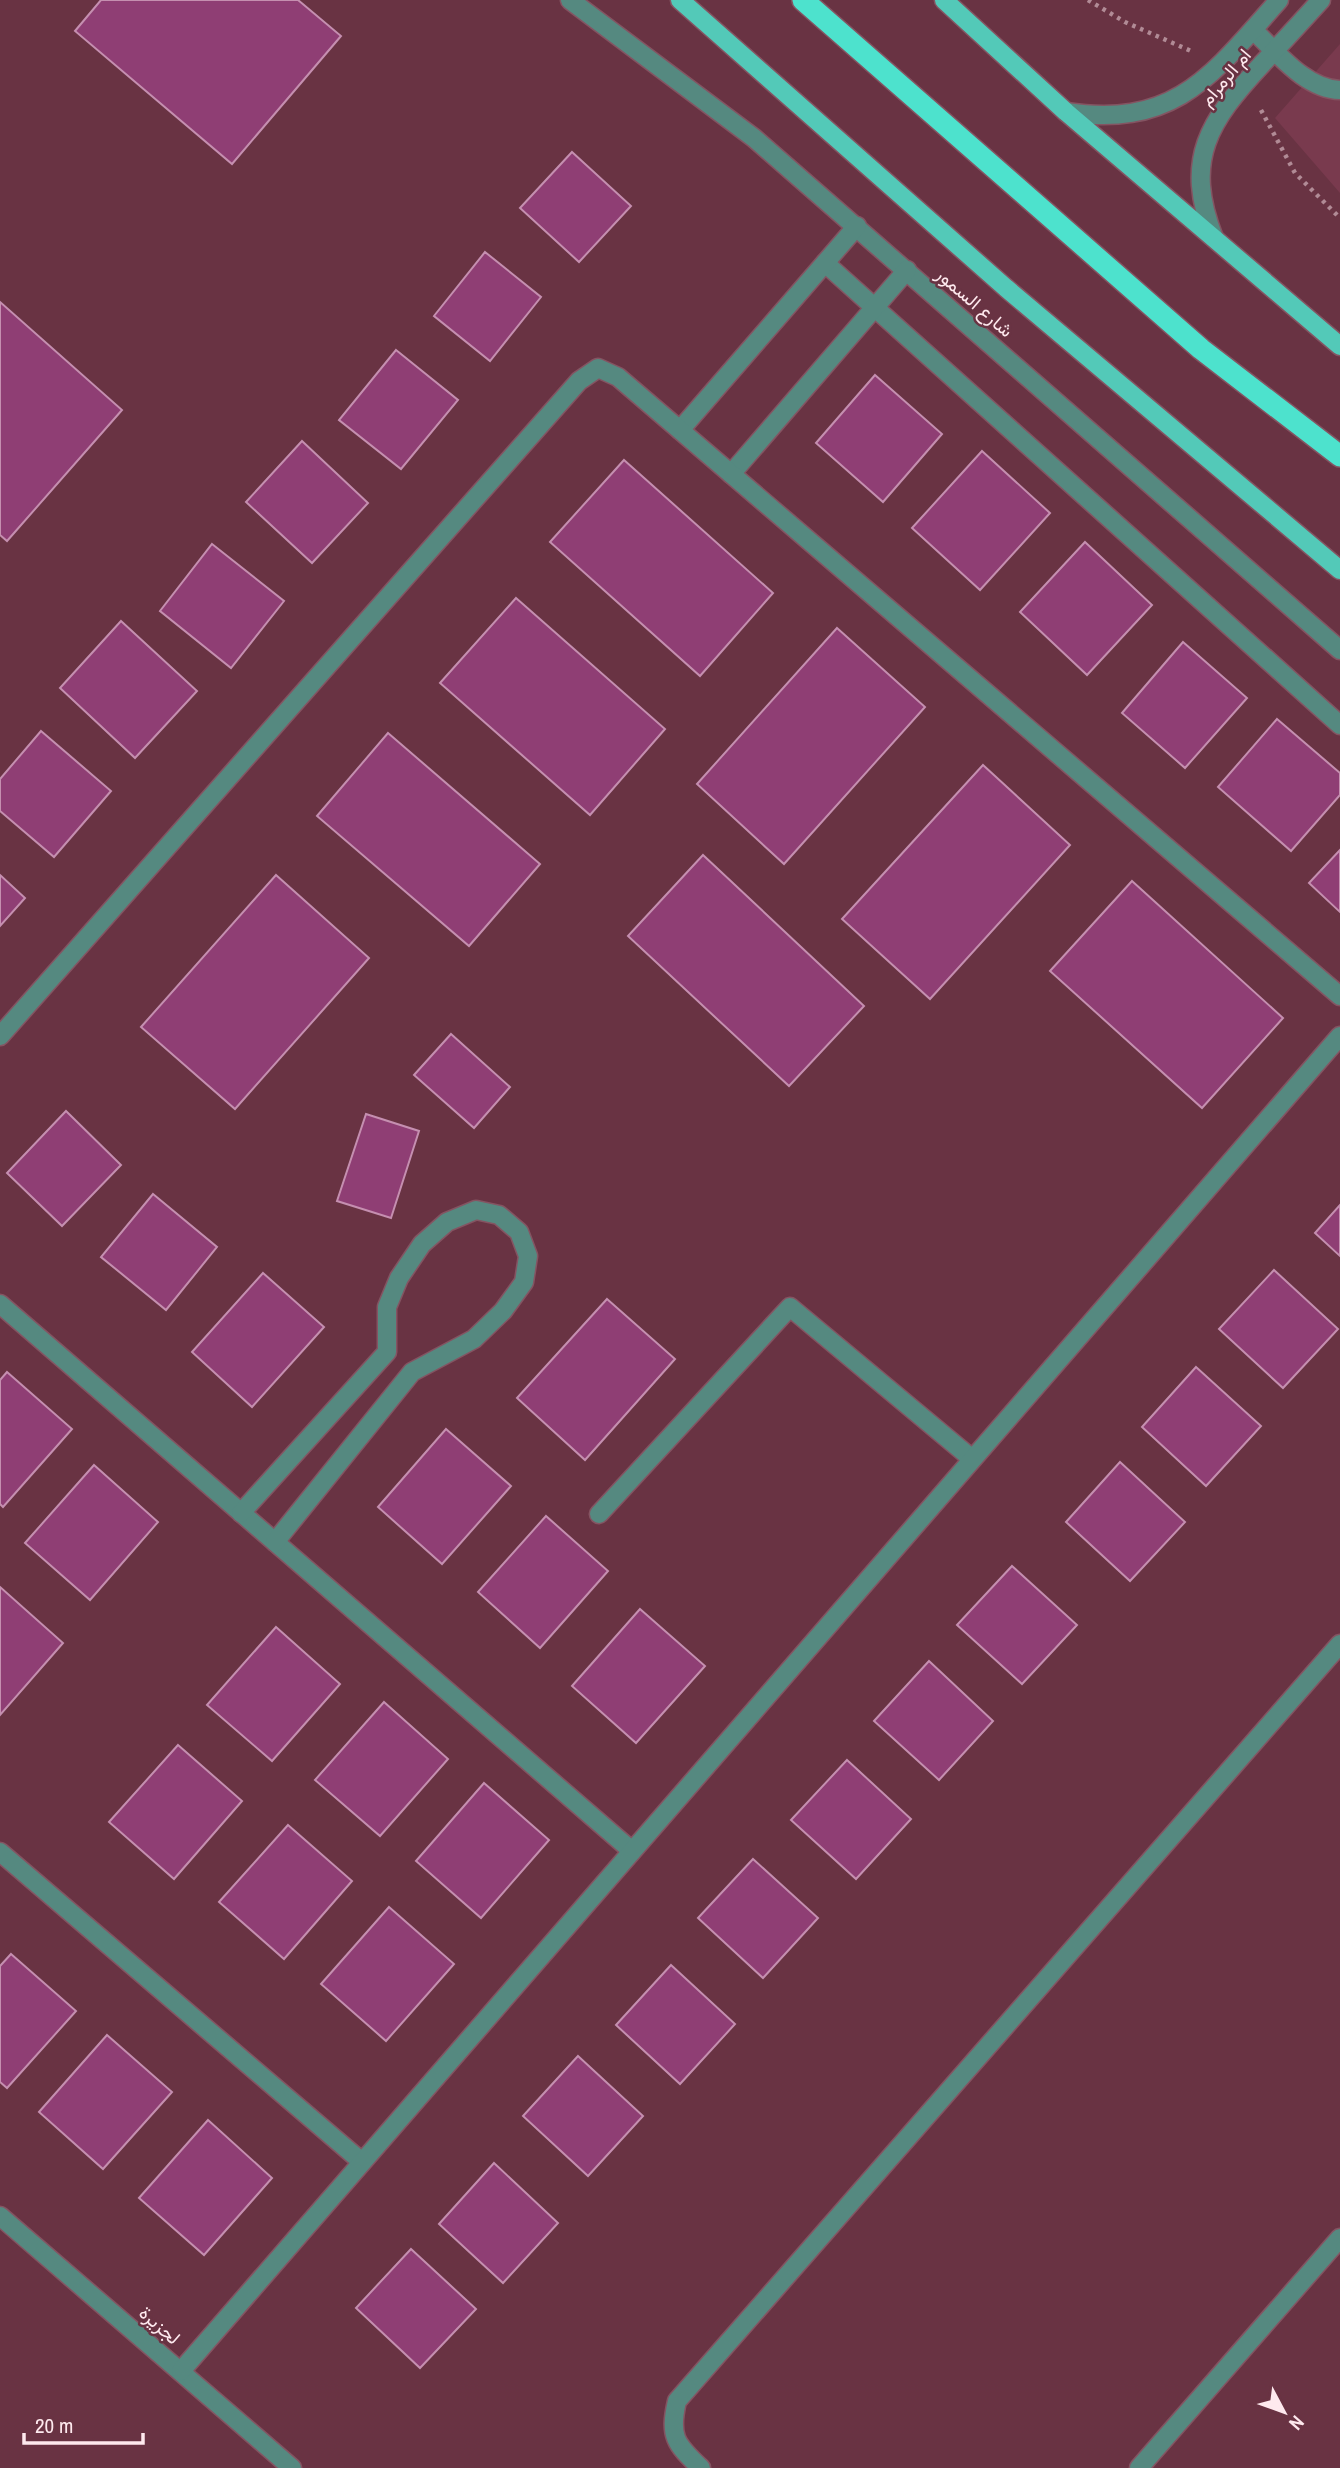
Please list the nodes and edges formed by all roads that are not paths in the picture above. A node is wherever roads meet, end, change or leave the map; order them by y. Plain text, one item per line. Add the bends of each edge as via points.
1 (570, 0) edge
2 (680, 0) edge
3 (803, 0) edge
4 (944, 0) edge
5 (1279, 0) edge
6 (1321, 0) edge
7 (1253, 30) junction
8 (1276, 50) junction
9 (1340, 90) edge
10 (1066, 111) junction
11 (857, 226) junction
12 (1214, 238) junction
13 (825, 263) junction
14 (908, 270) junction
15 (875, 307) junction
16 (1340, 346) edge
17 (680, 430) junction
18 (1340, 456) edge
19 (731, 474) junction
20 (1340, 570) edge
21 (1340, 650) edge
22 (1340, 724) edge
23 (1340, 996) edge
24 (1340, 1035) edge
25 (0, 1036) edge
26 (0, 1304) edge
27 (971, 1458) junction
28 (241, 1513) junction
29 (599, 1514) dead end
30 (275, 1542) junction
31 (1340, 1644) edge
32 (632, 1851) junction
33 (0, 1852) edge
34 (362, 2162) junction
35 (0, 2216) edge
36 (1340, 2238) edge
37 (181, 2371) junction
38 (292, 2468) edge
39 (701, 2468) edge
40 (1139, 2468) edge

1 - 11 street, شارع السمور via 745,131
2 - 20 main road, شارع السمور via 1006,288
3 - 18 highway via 1201,349
4 - 10 main road
5 - 7 street, ام الرمرام
6 - 8 street, ام الرمرام
7 - 8 street
7 - 10 street, ام الرمرام via 1211,73 1172,101 1120,116
8 - 9 street via 1307,80
8 - 12 street, ام الرمرام via 1217,117 1206,140 1200,190
10 - 12 main road
11 - 13 street
11 - 14 street, شارع السمور
12 - 16 main road
13 - 15 street
13 - 17 street
14 - 15 street
14 - 21 street, شارع السمور
15 - 19 street
15 - 22 street
17 - 19 street
17 - 25 street via 618,377 598,368 579,381
19 - 23 street
24 - 27 street
26 - 28 street
27 - 29 street via 790,1307
27 - 32 street
28 - 30 street
28 - 30 street via 387,1352 387,1307 399,1278 422,1244 447,1223 476,1210 499,1215 519,1232 528,1256 524,1282 503,1311 474,1339 412,1372
30 - 32 street
31 - 39 street via 677,2401 671,2428 682,2451
32 - 34 street
33 - 34 street
34 - 37 street
35 - 37 street, لجزيرة
36 - 40 street
37 - 38 street, لجزيرة

